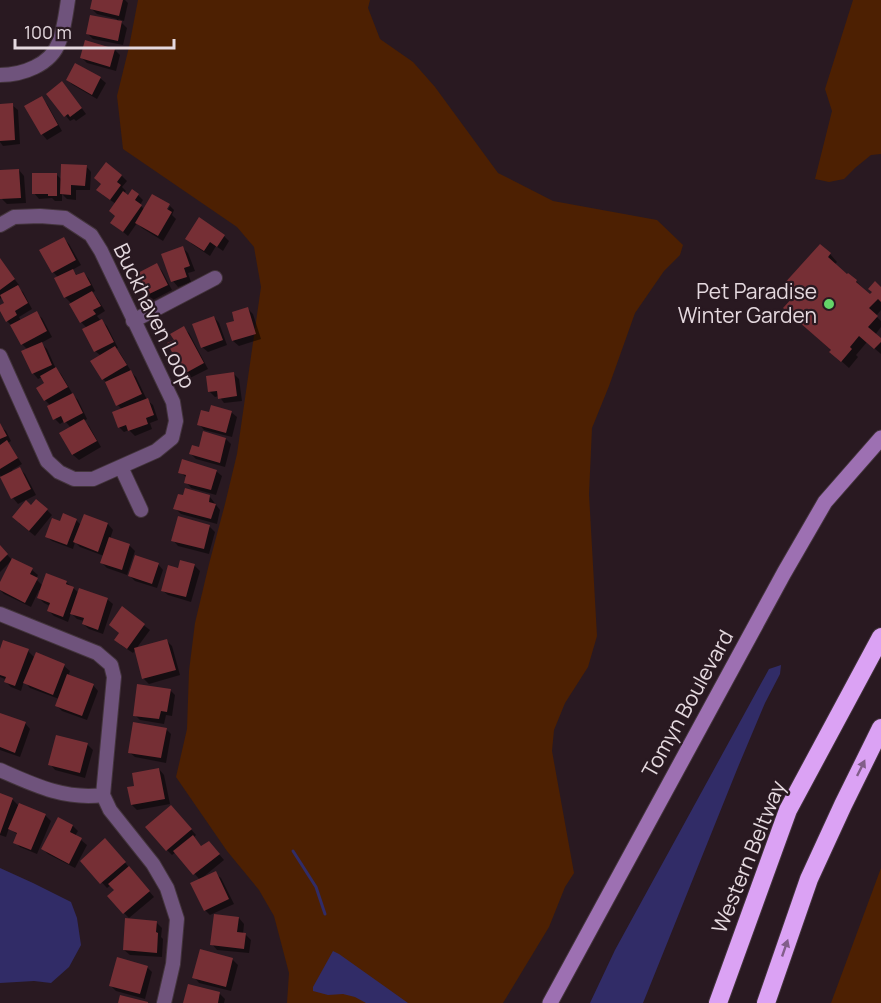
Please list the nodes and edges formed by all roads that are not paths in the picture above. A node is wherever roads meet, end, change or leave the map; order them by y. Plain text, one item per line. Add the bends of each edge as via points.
1 (68, 0) edge
2 (0, 75) edge
3 (0, 225) edge
4 (215, 278) dead end
5 (133, 321) junction
6 (0, 356) edge
7 (881, 438) edge
8 (121, 467) junction
9 (141, 510) dead end
10 (0, 614) edge
11 (881, 637) edge
12 (881, 728) edge
13 (0, 770) edge
14 (104, 795) junction
15 (788, 810) junction
16 (164, 1003) edge
17 (550, 1003) edge
18 (710, 1003) edge
19 (718, 1003) edge
20 (766, 1003) edge

1 - 2 street via 59,44 44,63 15,75
3 - 5 street, Buckhaven Loop via 14,217 65,218 91,235
4 - 5 street
5 - 8 street, Buckhaven Loop via 173,402 176,421 172,438 156,451
6 - 8 street, Buckhaven Loop via 47,461 74,479 93,479
7 - 17 street, Tomyn Boulevard via 825,502
8 - 9 street
10 - 14 street via 97,653 111,665 114,677
11 - 15 highway, Western Beltway
20 -> 12 highway via 809,879
13 - 14 street via 64,795
14 - 16 street via 110,810 153,864 167,888 177,919
15 - 18 highway
15 - 19 highway, Western Beltway

